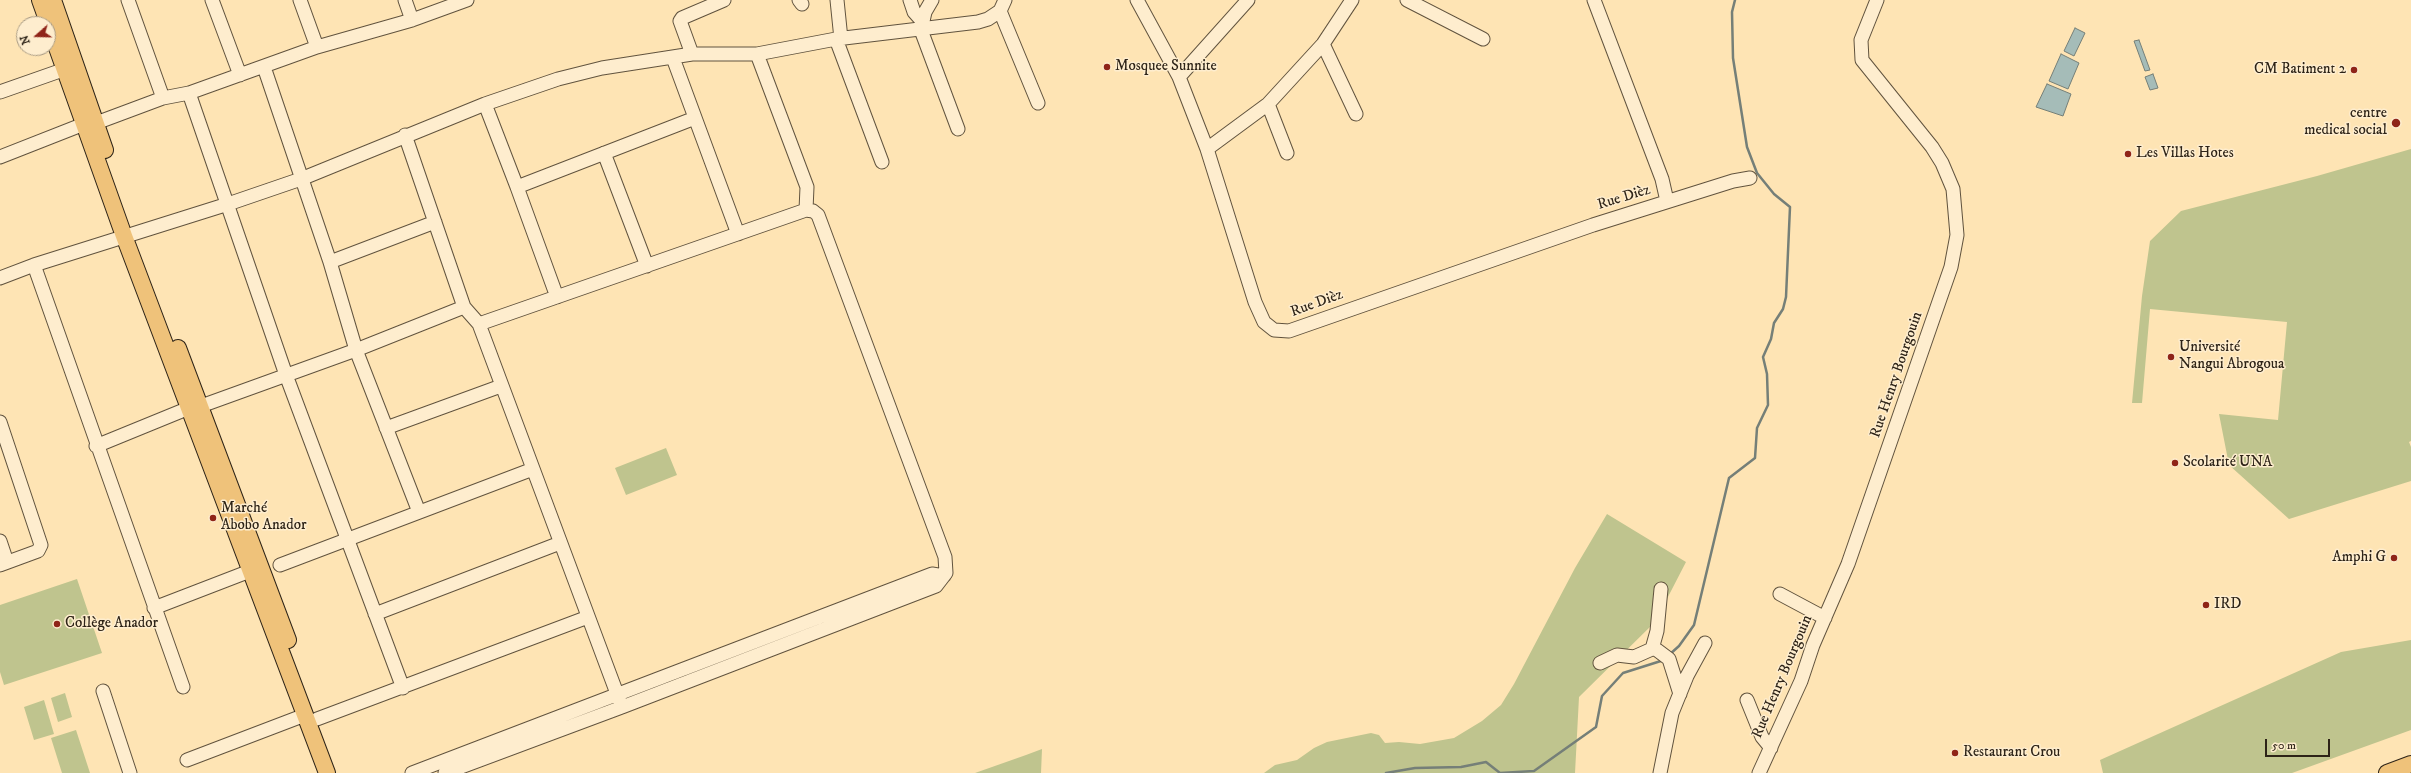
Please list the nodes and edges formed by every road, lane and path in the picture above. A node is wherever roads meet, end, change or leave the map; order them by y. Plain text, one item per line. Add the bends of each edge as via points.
1 (40, 0) edge
2 (52, 0) edge
3 (128, 0) edge
4 (212, 0) edge
5 (300, 0) edge
6 (405, 0) edge
7 (467, 0) edge
8 (724, 0) edge
9 (837, 0) edge
10 (910, 0) edge
11 (932, 0) edge
12 (1248, 0) edge
13 (1352, 0) edge
14 (1594, 0) edge
15 (1877, 0) edge
16 (1140, 1) edge
17 (1413, 1) edge
18 (1002, 5) edge
19 (412, 20) junction
20 (922, 26) junction
21 (839, 39) junction
22 (1483, 39) dead end
23 (1323, 44) junction
24 (317, 47) junction
25 (692, 54) junction
26 (758, 54) junction
27 (673, 58) junction
28 (70, 67) junction
29 (264, 67) junction
30 (240, 75) junction
31 (1179, 77) junction
32 (1, 89) edge
33 (189, 93) junction
34 (163, 98) junction
35 (1038, 103) dead end
36 (485, 104) junction
37 (1268, 104) junction
38 (1356, 114) dead end
39 (695, 118) junction
40 (90, 123) junction
41 (958, 129) dead end
42 (405, 135) junction
43 (1207, 149) junction
44 (604, 153) junction
45 (1287, 153) dead end
46 (0, 158) edge
47 (882, 162) dead end
48 (1750, 178) dead end
49 (301, 179) junction
50 (517, 187) junction
51 (1667, 201) junction
52 (228, 204) junction
53 (806, 210) junction
54 (435, 222) junction
55 (128, 234) junction
56 (738, 234) junction
57 (330, 262) junction
58 (34, 265) junction
59 (647, 266) junction
60 (0, 278) edge
61 (557, 297) junction
62 (464, 307) junction
63 (479, 324) junction
64 (356, 350) junction
65 (286, 375) junction
66 (501, 386) junction
67 (195, 407) junction
68 (0, 422) edge
69 (386, 428) junction
70 (96, 446) junction
71 (533, 469) junction
72 (419, 512) junction
73 (347, 540) junction
74 (0, 541) edge
75 (560, 543) junction
76 (4, 564) edge
77 (280, 565) dead end
78 (250, 571) junction
79 (944, 576) junction
80 (1661, 589) dead end
81 (1780, 594) dead end
82 (154, 608) junction
83 (375, 614) junction
84 (588, 617) junction
85 (1825, 618) junction
86 (1705, 643) dead end
87 (1654, 649) junction
88 (1600, 663) dead end
89 (183, 687) dead end
90 (403, 688) junction
91 (103, 691) dead end
92 (617, 694) junction
93 (1680, 694) junction
94 (1747, 700) dead end
95 (622, 707) junction
96 (311, 717) junction
97 (1771, 748) junction
98 (188, 760) dead end
99 (2411, 764) edge
100 (130, 773) edge
101 (327, 773) edge
102 (337, 773) edge
103 (412, 773) edge
104 (445, 773) edge
105 (1660, 773) edge
106 (1759, 773) edge
107 (2387, 773) edge

1 - 28 main road
2 - 28 main road
3 - 34 street
4 - 30 street
5 - 24 street
6 - 19 street
7 - 19 street
8 - 25 street via 680,21
9 - 21 street
10 - 20 street
11 - 20 street
12 - 31 street
13 - 23 street
14 - 51 street via 1662,179
15 - 85 street, Rue Henry Bourgouin via 1860,40 1862,60 1942,163 1953,189 1957,235 1951,267 1932,324 1853,550
16 - 31 street, Rue Dièz
17 - 22 street
18 - 20 street via 988,19 978,22
18 - 35 street
19 - 24 street
20 - 21 street
20 - 41 street
21 - 26 street
21 - 47 street
23 - 37 street
23 - 38 street
24 - 29 street
25 - 26 street
25 - 27 street
26 - 53 street via 807,187
27 - 36 street via 602,68 565,77
27 - 39 street
28 - 32 street
28 - 40 main road
29 - 30 street
29 - 49 street
30 - 33 street
31 - 43 street, Rue Dièz
33 - 34 street
33 - 52 street
34 - 40 street
36 - 42 street
36 - 50 street
37 - 43 street
37 - 45 street
39 - 44 street
39 - 56 street
40 - 46 street
40 - 55 main road
42 - 49 street
42 - 54 street
43 - 51 street, Rue Dièz via 1255,302 1264,322 1274,330 1289,331
44 - 50 street
44 - 59 street
48 - 51 street, Rue Dièz
49 - 52 street
49 - 57 street
50 - 61 street
52 - 55 street
52 - 65 street
53 - 56 street
53 - 79 street via 818,215 945,557 947,568
54 - 57 street
54 - 62 street
55 - 58 street
55 - 67 main road
56 - 59 street
57 - 64 street
58 - 60 street
58 - 70 street
59 - 61 street
61 - 63 street
62 - 63 street
62 - 64 street
63 - 66 street
64 - 65 street
64 - 69 street
65 - 67 street
65 - 73 street
66 - 69 street
66 - 71 street
67 - 70 street
67 - 78 main road
67 - 96 main road
68 - 76 street via 41,545 38,551
69 - 72 street
70 - 82 street
71 - 72 street
71 - 75 street
72 - 73 street
73 - 77 street
73 - 83 street
74 - 76 street
75 - 83 street
75 - 84 street
78 - 82 street
78 - 96 main road
79 - 92 street via 932,574
79 - 95 street via 936,586
80 - 87 street
81 - 85 street
82 - 89 street
83 - 90 street
84 - 90 street
84 - 92 street
85 - 97 street, Rue Henry Bourgouin via 1801,681
86 - 93 street
87 - 88 street via 1634,657 1617,655
87 - 93 street via 1669,659
90 - 96 street
91 - 100 street
92 - 95 street
92 - 103 street
93 - 105 street via 1665,740
94 - 97 street via 1762,737
95 - 104 street
96 - 98 street
96 - 101 main road
96 - 102 main road
97 - 106 street, Rue Henry Bourgouin
99 - 107 main road

